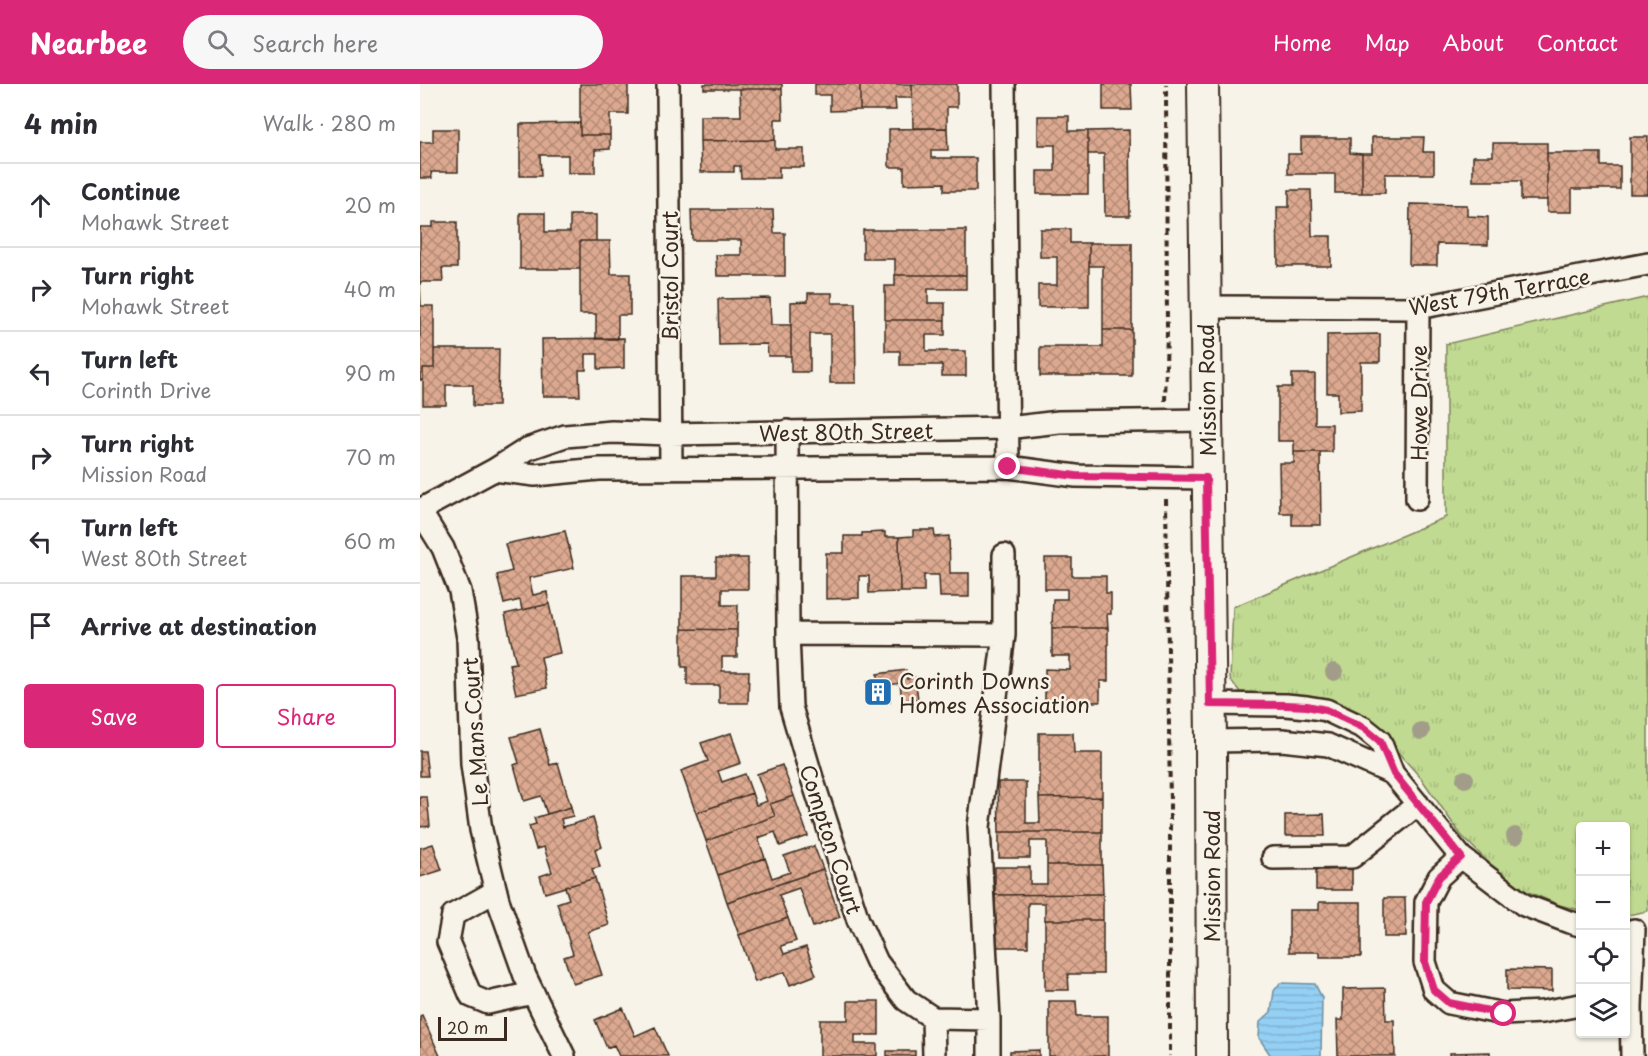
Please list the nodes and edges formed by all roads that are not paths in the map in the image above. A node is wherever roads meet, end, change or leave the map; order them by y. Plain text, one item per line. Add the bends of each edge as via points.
1 (668, 84) edge
2 (1004, 84) edge
3 (1203, 84) edge
4 (1648, 264) edge
5 (1205, 307) junction
6 (1418, 308) junction
7 (1206, 420) junction
8 (1007, 428) junction
9 (787, 431) junction
10 (670, 434) junction
11 (787, 467) junction
12 (1008, 467) junction
13 (671, 468) junction
14 (494, 470) junction
15 (1206, 478) junction
16 (1417, 499) dead end
17 (420, 510) edge
18 (1004, 555) dead end
19 (788, 634) junction
20 (1004, 636) junction
21 (1210, 704) junction
22 (1211, 741) junction
23 (1394, 774) junction
24 (1418, 804) junction
25 (1461, 857) junction
26 (1273, 858) dead end
27 (496, 891) junction
28 (1576, 924) edge
29 (1636, 928) edge
30 (1630, 987) edge
31 (533, 993) junction
32 (1576, 1006) edge
33 (933, 1018) junction
34 (989, 1019) junction
35 (1630, 1032) edge
36 (564, 1056) edge
37 (934, 1056) edge
38 (989, 1056) edge
39 (1212, 1056) edge
40 (1632, 1056) edge

1 - 10 street, Bristol Court
2 - 8 street
3 - 5 main road, Mission Road
4 - 6 street, West 79th Terrace
5 - 6 street, West 79th Terrace
5 - 7 main road, Mission Road
6 - 16 street, Howe Drive
7 - 8 street, West 80th Street via 1059,422
7 - 15 main road, Mission Road
8 - 9 street, West 80th Street
8 - 12 street
9 - 10 street, West 80th Street
9 - 11 street, Compton Court
10 - 13 street, Bristol Court
10 - 14 street, West 80th Street via 612,432 565,436 527,448
11 - 12 street, West 80th Street
11 - 13 street, West 80th Street
11 - 19 street, Compton Court
12 - 15 street, West 80th Street via 1076,476
13 - 14 street, West 80th Street via 535,475
14 - 17 street, West 80th Street
15 - 21 main road, Mission Road
17 - 27 street, Le Mans Court via 443,548 460,591 468,638 472,764 481,830
18 - 20 street
19 - 20 street
19 - 33 street, Compton Court via 791,707 858,920 877,962 906,1000
20 - 34 street via 979,827
21 - 22 main road, Mission Road
21 - 23 street via 1326,710 1364,728 1380,741
22 - 23 street via 1282,740 1328,745
22 - 39 main road, Mission Road
23 - 24 street
24 - 25 street
24 - 26 street via 1352,857
25 - 28 street via 1524,905
25 - 32 street via 1439,877 1426,902 1425,962 1434,990 1449,1003 1504,1014
27 - 31 street, Le Mans Court
27 - 31 street via 453,915 448,942 471,996 488,1003
29 - 30 street
31 - 36 street, Le Mans Court
33 - 34 street
33 - 37 street
34 - 38 street
35 - 40 street

